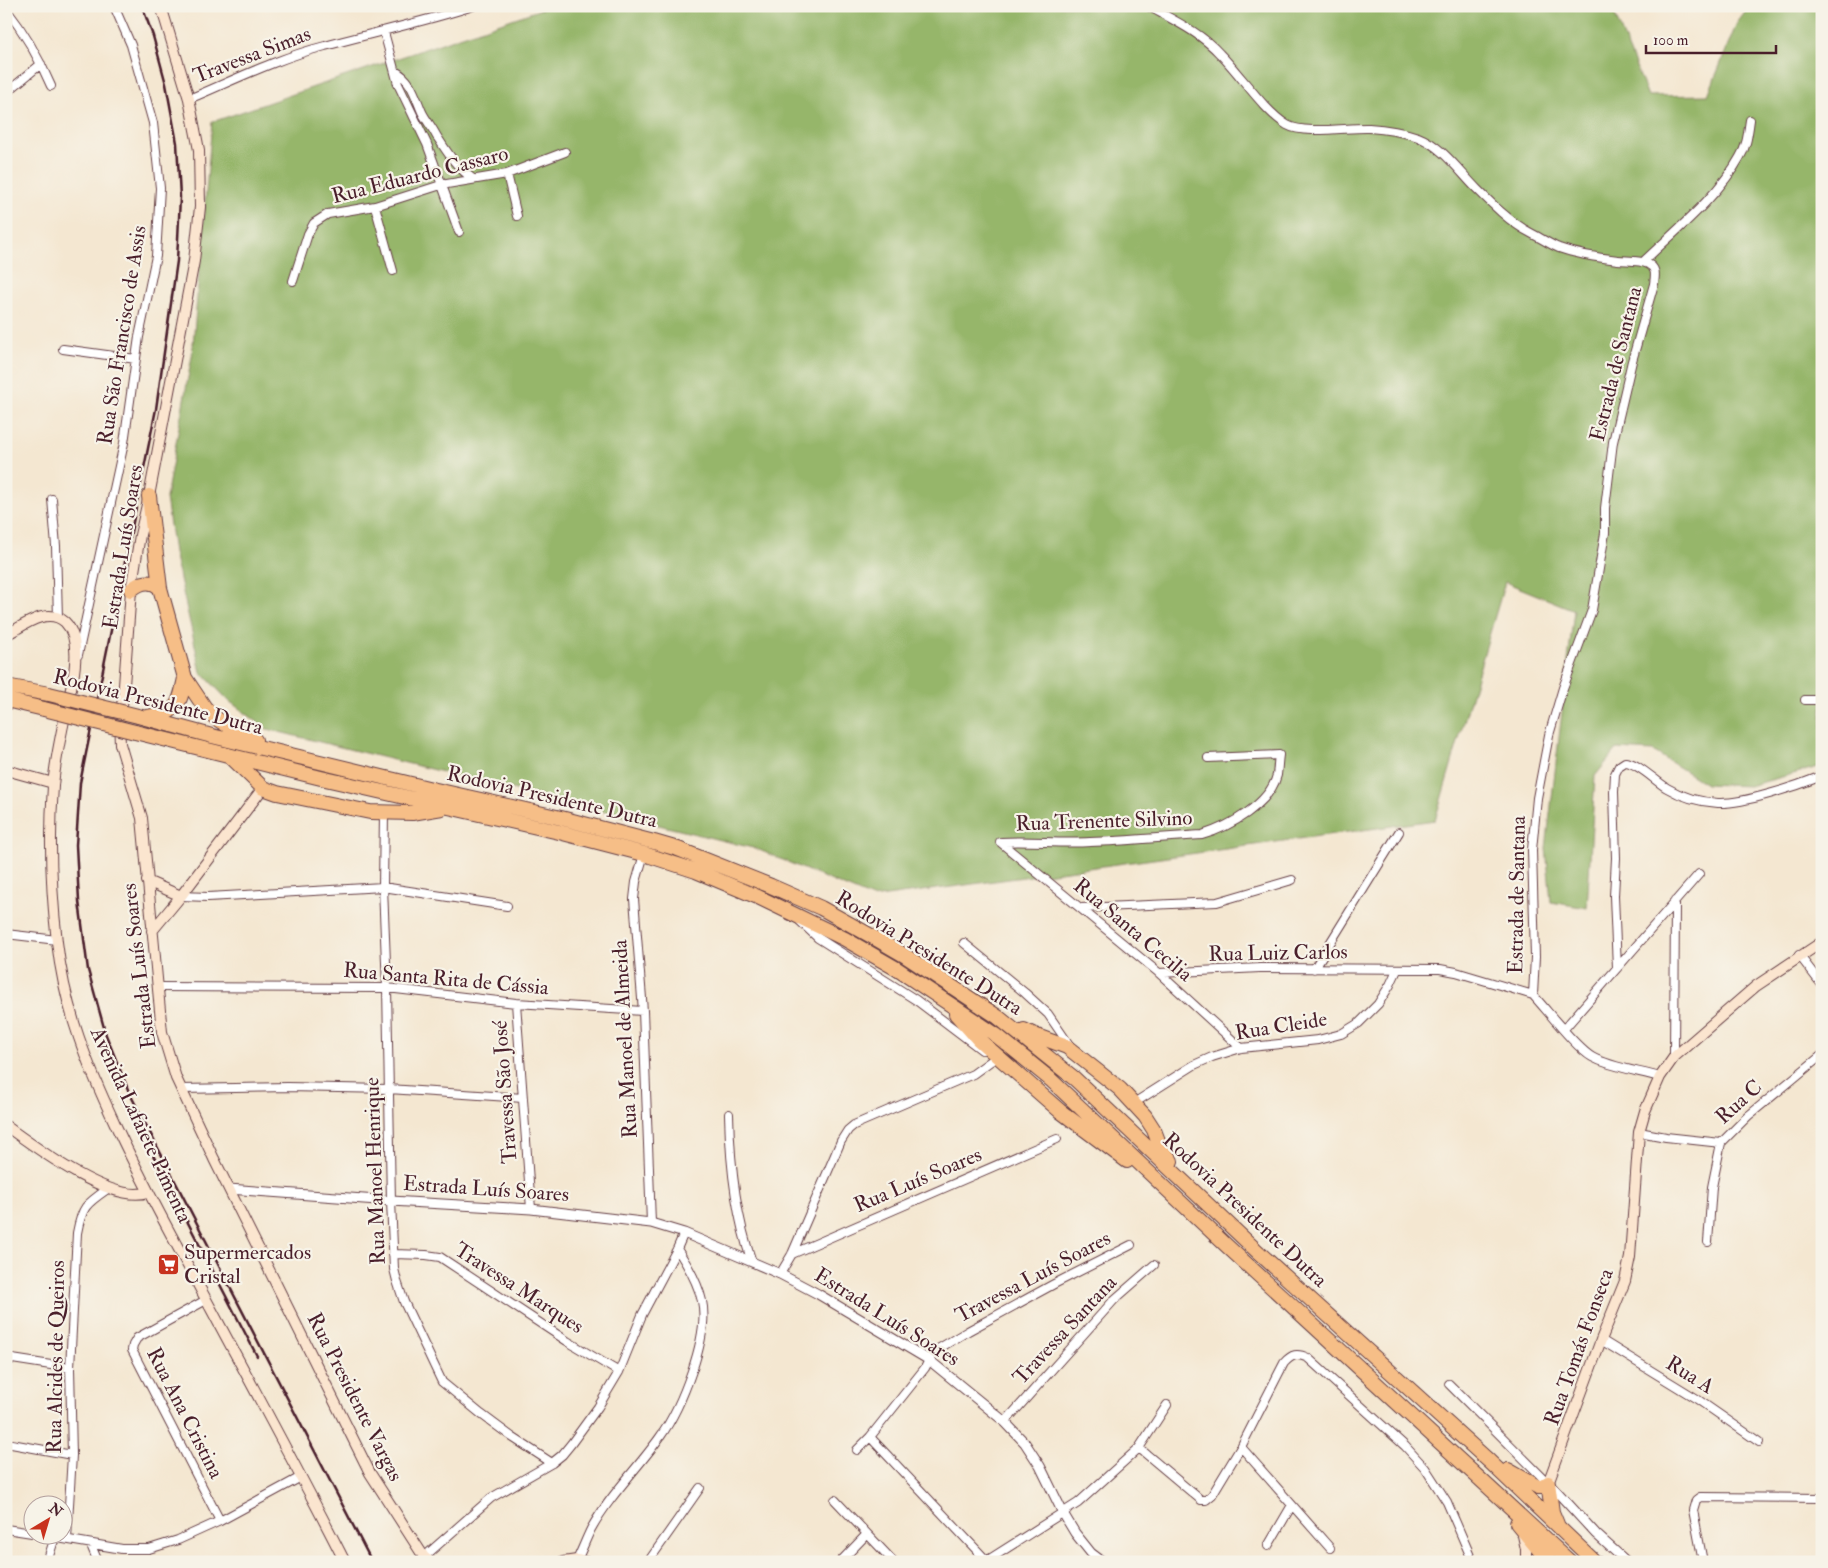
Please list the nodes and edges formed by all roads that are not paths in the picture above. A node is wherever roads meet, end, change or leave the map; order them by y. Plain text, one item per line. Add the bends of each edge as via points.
1 (114, 6) edge
2 (161, 6) edge
3 (473, 6) edge
4 (1148, 6) edge
5 (6, 9) edge
6 (384, 32) junction
7 (41, 64) junction
8 (395, 71) junction
9 (51, 86) dead end
10 (6, 93) edge
11 (189, 99) junction
12 (1750, 120) dead end
13 (565, 152) dead end
14 (507, 174) junction
15 (473, 179) junction
16 (441, 185) junction
17 (375, 206) junction
18 (517, 216) dead end
19 (459, 232) dead end
20 (1643, 262) junction
21 (393, 271) dead end
22 (294, 281) dead end
23 (63, 349) dead end
24 (136, 359) junction
25 (149, 496) junction
26 (52, 499) dead end
27 (160, 588) junction
28 (131, 590) junction
29 (58, 618) junction
30 (6, 635) edge
31 (74, 671) junction
32 (185, 678) junction
33 (6, 686) edge
34 (6, 700) edge
35 (1805, 700) dead end
36 (1822, 700) edge
37 (141, 716) junction
38 (229, 756) junction
39 (1208, 758) dead end
40 (6, 770) edge
41 (1822, 776) edge
42 (53, 783) junction
43 (263, 788) junction
44 (481, 799) junction
45 (449, 807) junction
46 (384, 813) junction
47 (1399, 832) dead end
48 (1000, 842) joint
49 (644, 854) junction
50 (1699, 874) dead end
51 (1292, 880) dead end
52 (147, 881) junction
53 (383, 888) junction
54 (181, 896) junction
55 (1675, 901) junction
56 (507, 906) dead end
57 (1081, 908) junction
58 (796, 915) junction
59 (152, 931) junction
60 (6, 934) edge
61 (873, 937) junction
62 (57, 940) junction
63 (1822, 942) edge
64 (964, 943) dead end
65 (1799, 956) junction
66 (1617, 968) junction
67 (1314, 969) junction
68 (1397, 970) junction
69 (1159, 972) junction
70 (1822, 985) edge
71 (157, 987) junction
72 (387, 988) junction
73 (1533, 995) junction
74 (942, 999) junction
75 (516, 1003) junction
76 (643, 1011) junction
77 (1564, 1029) junction
78 (1241, 1048) junction
79 (1074, 1051) junction
80 (1822, 1055) edge
81 (1674, 1057) junction
82 (999, 1059) junction
83 (1660, 1077) junction
84 (181, 1089) junction
85 (389, 1089) junction
86 (522, 1098) junction
87 (1134, 1103) junction
88 (729, 1114) dead end
89 (6, 1126) edge
90 (1640, 1132) junction
91 (1057, 1139) dead end
92 (1720, 1143) junction
93 (108, 1188) junction
94 (229, 1189) junction
95 (148, 1192) junction
96 (391, 1201) junction
97 (531, 1209) junction
98 (651, 1223) junction
99 (684, 1233) junction
100 (1708, 1242) dead end
101 (1131, 1245) dead end
102 (677, 1249) junction
103 (393, 1254) junction
104 (792, 1254) junction
105 (752, 1262) junction
106 (1154, 1265) dead end
107 (780, 1274) junction
108 (1270, 1284) junction
109 (1306, 1294) junction
110 (206, 1300) junction
111 (1601, 1340) junction
112 (6, 1358) edge
113 (929, 1360) junction
114 (70, 1368) junction
115 (619, 1372) junction
116 (1449, 1384) dead end
117 (1167, 1405) dead end
118 (1005, 1422) junction
119 (870, 1437) junction
120 (1759, 1442) dead end
121 (6, 1443) edge
122 (1241, 1447) junction
123 (1139, 1448) junction
124 (857, 1450) dead end
125 (72, 1455) junction
126 (1489, 1461) junction
127 (552, 1463) junction
128 (1476, 1476) junction
129 (301, 1477) junction
130 (1548, 1483) junction
131 (700, 1488) dead end
132 (70, 1496) edge
133 (1822, 1498) edge
134 (835, 1500) dead end
135 (1292, 1505) junction
136 (1063, 1513) junction
137 (220, 1521) junction
138 (1519, 1526) junction
139 (1558, 1527) junction
140 (6, 1529) edge
141 (22, 1531) edge
142 (867, 1534) junction
143 (72, 1540) edge
144 (91, 1545) junction
145 (53, 1546) edge
146 (1268, 1546) dead end
147 (1330, 1548) dead end
148 (428, 1560) edge
149 (581, 1561) edge
150 (986, 1561) edge
151 (47, 1562) edge
152 (98, 1562) edge
153 (345, 1562) edge
154 (563, 1562) edge
155 (648, 1562) edge
156 (840, 1562) edge
157 (894, 1562) edge
158 (1103, 1562) edge
159 (1473, 1562) edge
160 (1526, 1562) edge
161 (1549, 1562) edge
162 (1570, 1562) edge
163 (1596, 1562) edge
164 (1627, 1562) edge
165 (1703, 1562) edge

1 - 24 street, Rua São Francisco de Assis via 131,45 153,123 160,188 156,256
2 - 11 main road, Estrada Luís Soares
3 - 6 street, Travessa Simas
4 - 20 street, Estrada de Santana via 1201,37 1219,52 1289,126 1302,129 1369,128 1420,138 1436,147 1477,190 1526,231 1559,248
5 - 7 street via 23,31
6 - 8 street
6 - 11 street, Travessa Simas via 264,66
7 - 9 street
7 - 10 street
8 - 15 street via 405,77 413,88 422,113 451,159
8 - 16 street
11 - 25 main road, Estrada Luís Soares via 199,150 200,207 194,262
12 - 20 street via 1741,157 1721,185
13 - 14 street, Rua Eduardo Cassaro
14 - 15 street, Rua Eduardo Cassaro
14 - 18 street
15 - 16 street, Rua Eduardo Cassaro
16 - 17 street, Rua Eduardo Cassaro
16 - 19 street
17 - 21 street
17 - 22 street, Rua Eduardo Cassaro via 328,214 314,223
20 - 73 street, Estrada de Santana via 1654,269 1654,284 1613,442 1605,533 1592,610 1549,734 1537,798 1532,850
23 - 24 street
24 - 31 street, Rua São Francisco de Assis via 124,443
25 - 27 highway
25 - 28 main road, Estrada Luís Soares
26 - 29 street
27 - 28 highway via 144,582
27 - 32 highway
28 - 52 main road, Estrada Luís Soares via 119,738 140,807
29 - 30 main road via 50,615 40,618
29 - 31 main road, Avenida Lafaiete Pimenta via 68,627 73,638
31 - 42 main road, Avenida Lafaiete Pimenta
32 - 37 highway via 182,696 174,710
32 - 44 highway via 205,708 246,737 416,779
33 - 37 highway, Rodovia Presidente Dutra, bridge
34 - 38 highway, Rodovia Presidente Dutra, bridge
35 - 36 street
37 - 44 highway, Rodovia Presidente Dutra via 212,736
38 - 43 highway
38 - 45 highway, Rodovia Presidente Dutra
39 - 48 street, Rua Trenente Silvino via 1279,755 1277,776 1263,799 1235,822 1202,835 1090,842
40 - 42 main road
41 - 66 street via 1736,802 1718,803 1689,798 1667,788 1633,763 1625,762 1619,766 1614,792
42 - 62 main road, Avenida Lafaiete Pimenta via 50,843
43 - 46 highway via 346,809
43 - 54 main road
44 - 61 highway, Rodovia Presidente Dutra via 678,850 822,908
45 - 46 highway via 412,813
45 - 49 highway, Rodovia Presidente Dutra
46 - 53 street, Rua Manoel Henrique
47 - 67 street
48 - 57 street, Rua Santa Cecilia
49 - 58 highway, Rodovia Presidente Dutra via 696,871
49 - 76 street, Rua Manoel de Almeida via 634,899
50 - 55 street
51 - 57 street via 1217,902
52 - 54 main road
52 - 59 main road, Estrada Luís Soares
53 - 54 street
53 - 56 street
53 - 72 street, Rua Manoel Henrique
54 - 59 main road
55 - 66 street
55 - 81 street
57 - 69 street, Rua Santa Cecilia
58 - 74 highway, Rodovia Presidente Dutra via 845,939
58 - 82 street via 818,938 916,1000 966,1039
59 - 71 main road, Estrada Luís Soares
60 - 62 street
61 - 79 highway via 888,940 1030,1033
61 - 109 highway, Rodovia Presidente Dutra via 998,1017 1075,1079
62 - 95 main road, Avenida Lafaiete Pimenta via 64,989 84,1054
63 - 65 main road, Rua Tomás Fonseca
64 - 79 street via 1048,1014
65 - 70 street
65 - 81 main road, Rua Tomás Fonseca via 1756,986
66 - 77 street
67 - 68 street, Rua Luiz Carlos
67 - 69 street, Rua Luiz Carlos
68 - 73 street via 1456,972
68 - 78 street, Rua Cleide via 1378,1004 1342,1034 1318,1040
69 - 78 street, Rua Santa Cecilia
71 - 72 street, Rua Santa Rita de Cássia
71 - 84 main road, Estrada Luís Soares via 162,1032
72 - 75 street, Rua Santa Rita de Cássia
72 - 85 street, Rua Manoel Henrique
73 - 77 street
74 - 82 highway
74 - 108 highway, Rodovia Presidente Dutra via 996,1035 1050,1079
75 - 76 street, Rua Santa Rita de Cássia
75 - 86 street, Travessa São José
76 - 98 street, Rua Manoel de Almeida
77 - 83 street via 1590,1056 1602,1062
78 - 87 street, Rua Cleide via 1194,1065
79 - 87 highway
80 - 92 street, Rua C
81 - 83 main road, Rua Tomás Fonseca
82 - 104 street via 973,1074 848,1130
82 - 108 highway via 1130,1164 1225,1255
83 - 90 main road, Rua Tomás Fonseca
84 - 85 street
84 - 94 main road, Estrada Luís Soares
85 - 86 street
85 - 96 street, Rua Manoel Henrique
86 - 97 street, Travessa São José
87 - 109 highway via 1154,1130 1160,1146 1186,1177
88 - 105 street via 730,1160 745,1242
89 - 93 main road via 86,1178
90 - 92 street, Rua C
90 - 111 main road, Rua Tomás Fonseca via 1630,1257 1625,1281
91 - 104 street, Rua Luís Soares
92 - 100 street via 1712,1187
93 - 95 main road via 137,1195
93 - 114 street, Rua Alcides de Queiros via 85,1206 80,1215
94 - 96 street, Estrada Luís Soares
94 - 148 main road, Rua Presidente Vargas via 370,1473
95 - 110 main road, Avenida Lafaiete Pimenta
96 - 97 street, Estrada Luís Soares
96 - 103 street, Rua Manoel Henrique
97 - 98 street, Estrada Luís Soares
98 - 99 street, Estrada Luís Soares
99 - 102 street
99 - 105 street, Estrada Luís Soares
101 - 113 street, Travessa Luís Soares via 968,1331 933,1352
102 - 115 street via 642,1314
102 - 149 street via 702,1300 703,1329 690,1379 660,1437 597,1519
103 - 115 street, Travessa Marques via 440,1257
103 - 127 street, Rua Manoel Henrique via 404,1302 442,1382 512,1437
104 - 107 street
105 - 107 street, Estrada Luís Soares
106 - 118 street, Travessa Santana via 1114,1300
107 - 113 street, Estrada Luís Soares
108 - 128 highway, Rodovia Presidente Dutra
109 - 126 highway, Rodovia Presidente Dutra
110 - 129 main road, Avenida Lafaiete Pimenta
110 - 137 street, Rua Ana Cristina via 137,1338 132,1350
111 - 120 street, Rua A
111 - 130 main road, Rua Tomás Fonseca
112 - 114 street
113 - 118 street, Estrada Luís Soares
113 - 119 street, Travessa Luís Soares
114 - 125 street, Rua Alcides de Queiros
115 - 127 street via 578,1435
116 - 130 street
117 - 123 street
118 - 136 street, Estrada Luís Soares via 1026,1443
119 - 124 street, Travessa Luís Soares
119 - 150 street
121 - 125 street
122 - 123 street via 1206,1500 1201,1500
122 - 135 street
122 - 159 street via 1284,1363 1289,1357 1301,1354 1426,1468 1447,1502
123 - 136 street
125 - 132 street, Rua Alcides de Queiros
126 - 130 highway via 1538,1487
126 - 139 highway, Rodovia Presidente Dutra
127 - 148 street via 491,1498
128 - 138 highway
128 - 162 highway, Rodovia Presidente Dutra
129 - 137 street
129 - 153 main road, Avenida Lafaiete Pimenta
130 - 139 highway via 1552,1512
130 - 164 street
131 - 155 street
133 - 165 street via 1700,1497 1693,1510
134 - 142 street
135 - 146 street
135 - 147 street
136 - 150 street
136 - 158 street, Estrada Luís Soares via 1075,1533
137 - 144 street via 148,1549
138 - 160 main road via 1525,1542
138 - 161 highway
139 - 163 highway, Rodovia Presidente Dutra
140 - 141 street
142 - 156 street
142 - 157 street
143 - 144 street
144 - 152 street
145 - 151 street
149 - 154 main road

